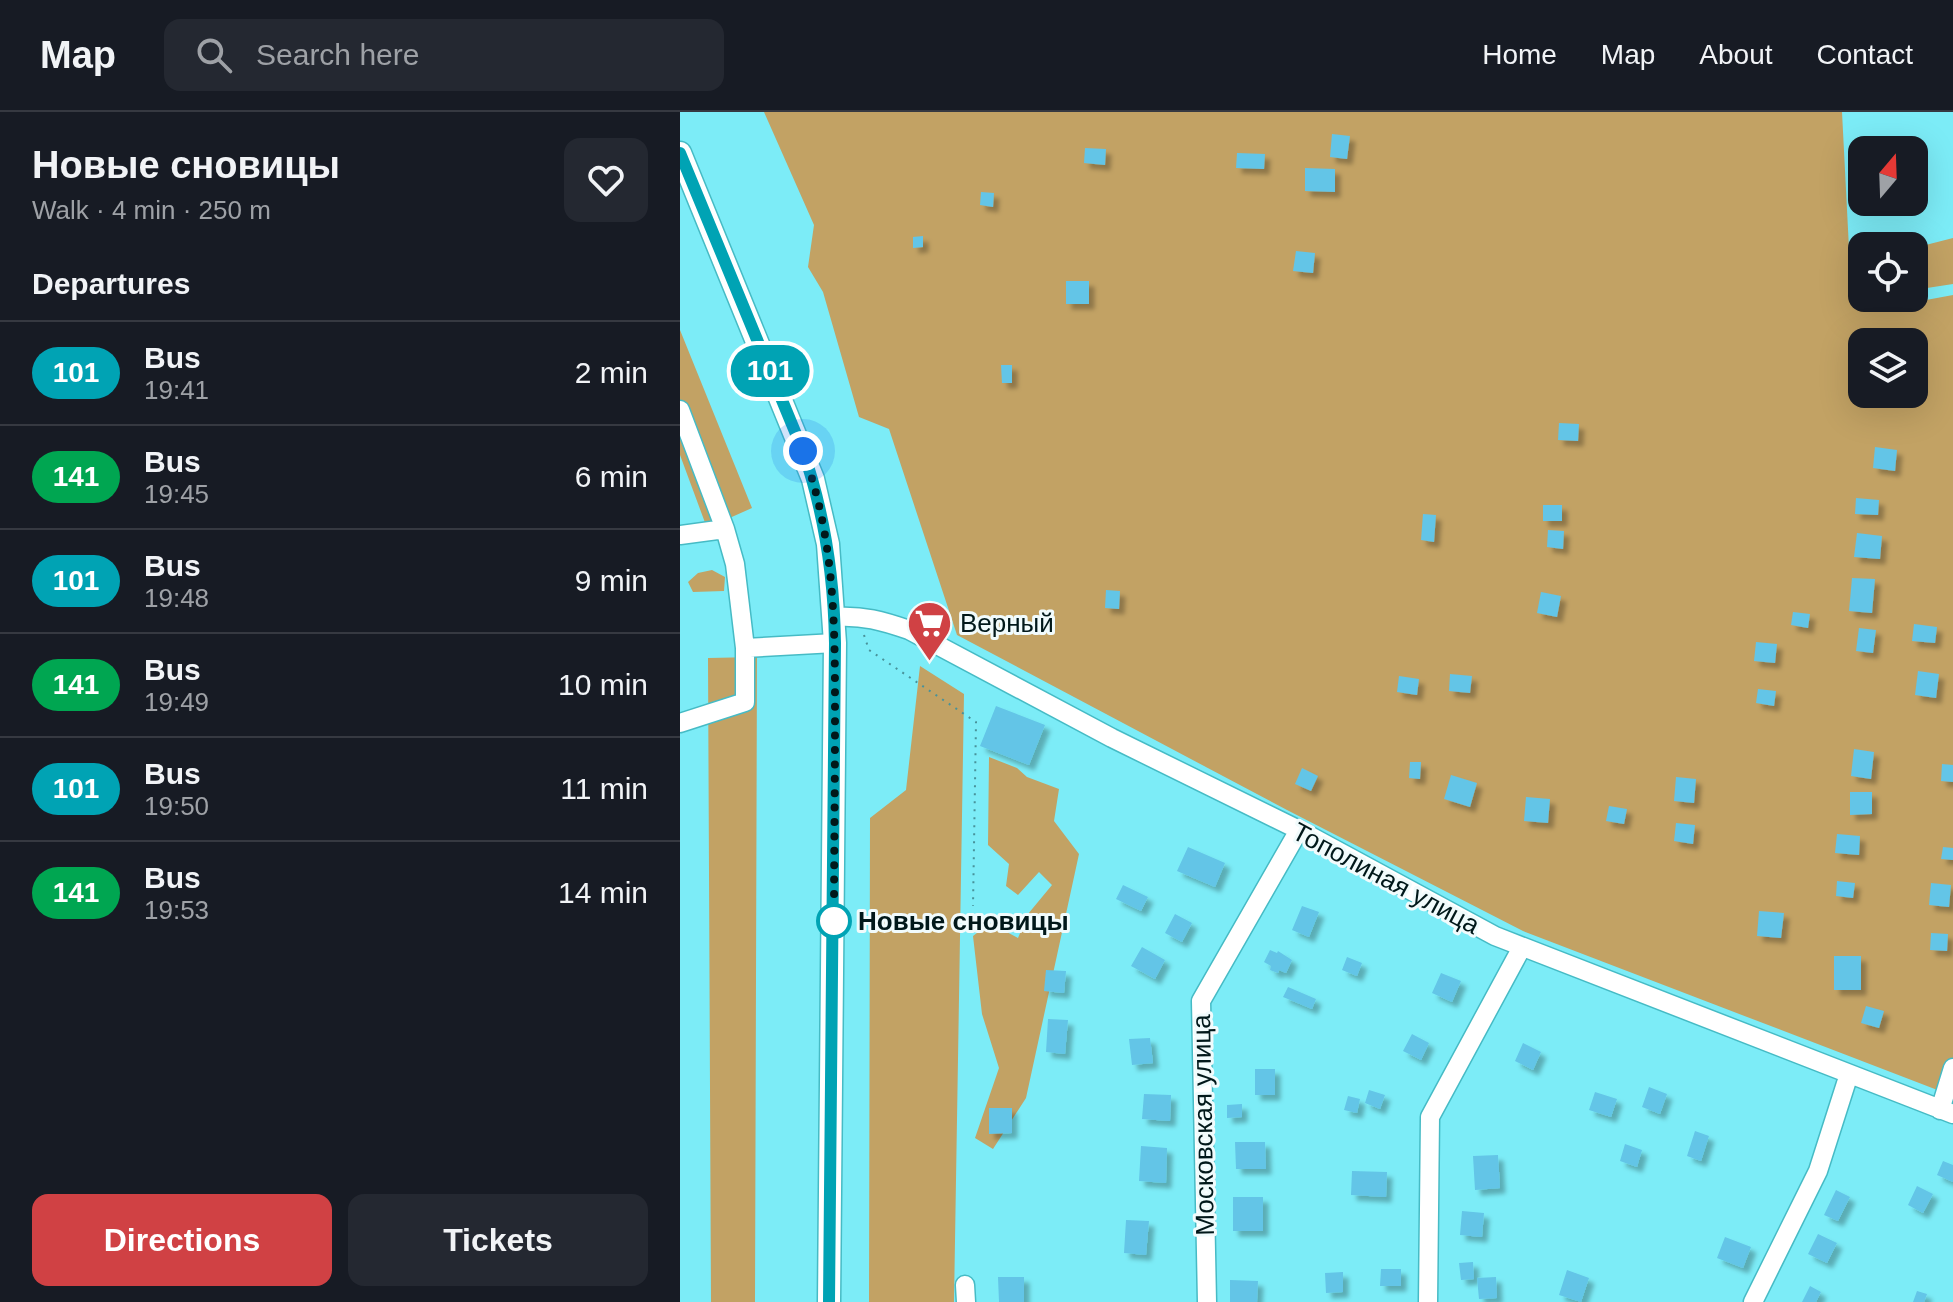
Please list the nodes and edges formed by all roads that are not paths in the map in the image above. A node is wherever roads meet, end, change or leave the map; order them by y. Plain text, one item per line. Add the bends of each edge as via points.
1 (680, 153) edge
2 (680, 410) edge
3 (725, 529) junction
4 (680, 535) edge
5 (845, 616) junction
6 (835, 643) junction
7 (745, 648) junction
8 (680, 723) edge
9 (1299, 830) junction
10 (1522, 947) junction
11 (1953, 1068) edge
12 (1849, 1074) junction
13 (1947, 1112) edge
14 (829, 1302) edge
15 (1207, 1302) edge
16 (1428, 1302) edge
17 (1753, 1302) edge

1 - 5 main road via 813,479
2 - 3 street
3 - 4 street
3 - 7 street via 735,564
5 - 6 main road
5 - 9 street, Тополиная улица via 909,630
6 - 7 street
6 - 14 main road
7 - 8 street via 745,702
9 - 10 street, Тополиная улица
9 - 15 street, Московская улица via 1201,1001
10 - 12 street, Тополиная улица
10 - 16 street via 1430,1117
11 - 13 street
12 - 13 street, Тополиная улица
12 - 17 street via 1818,1171

